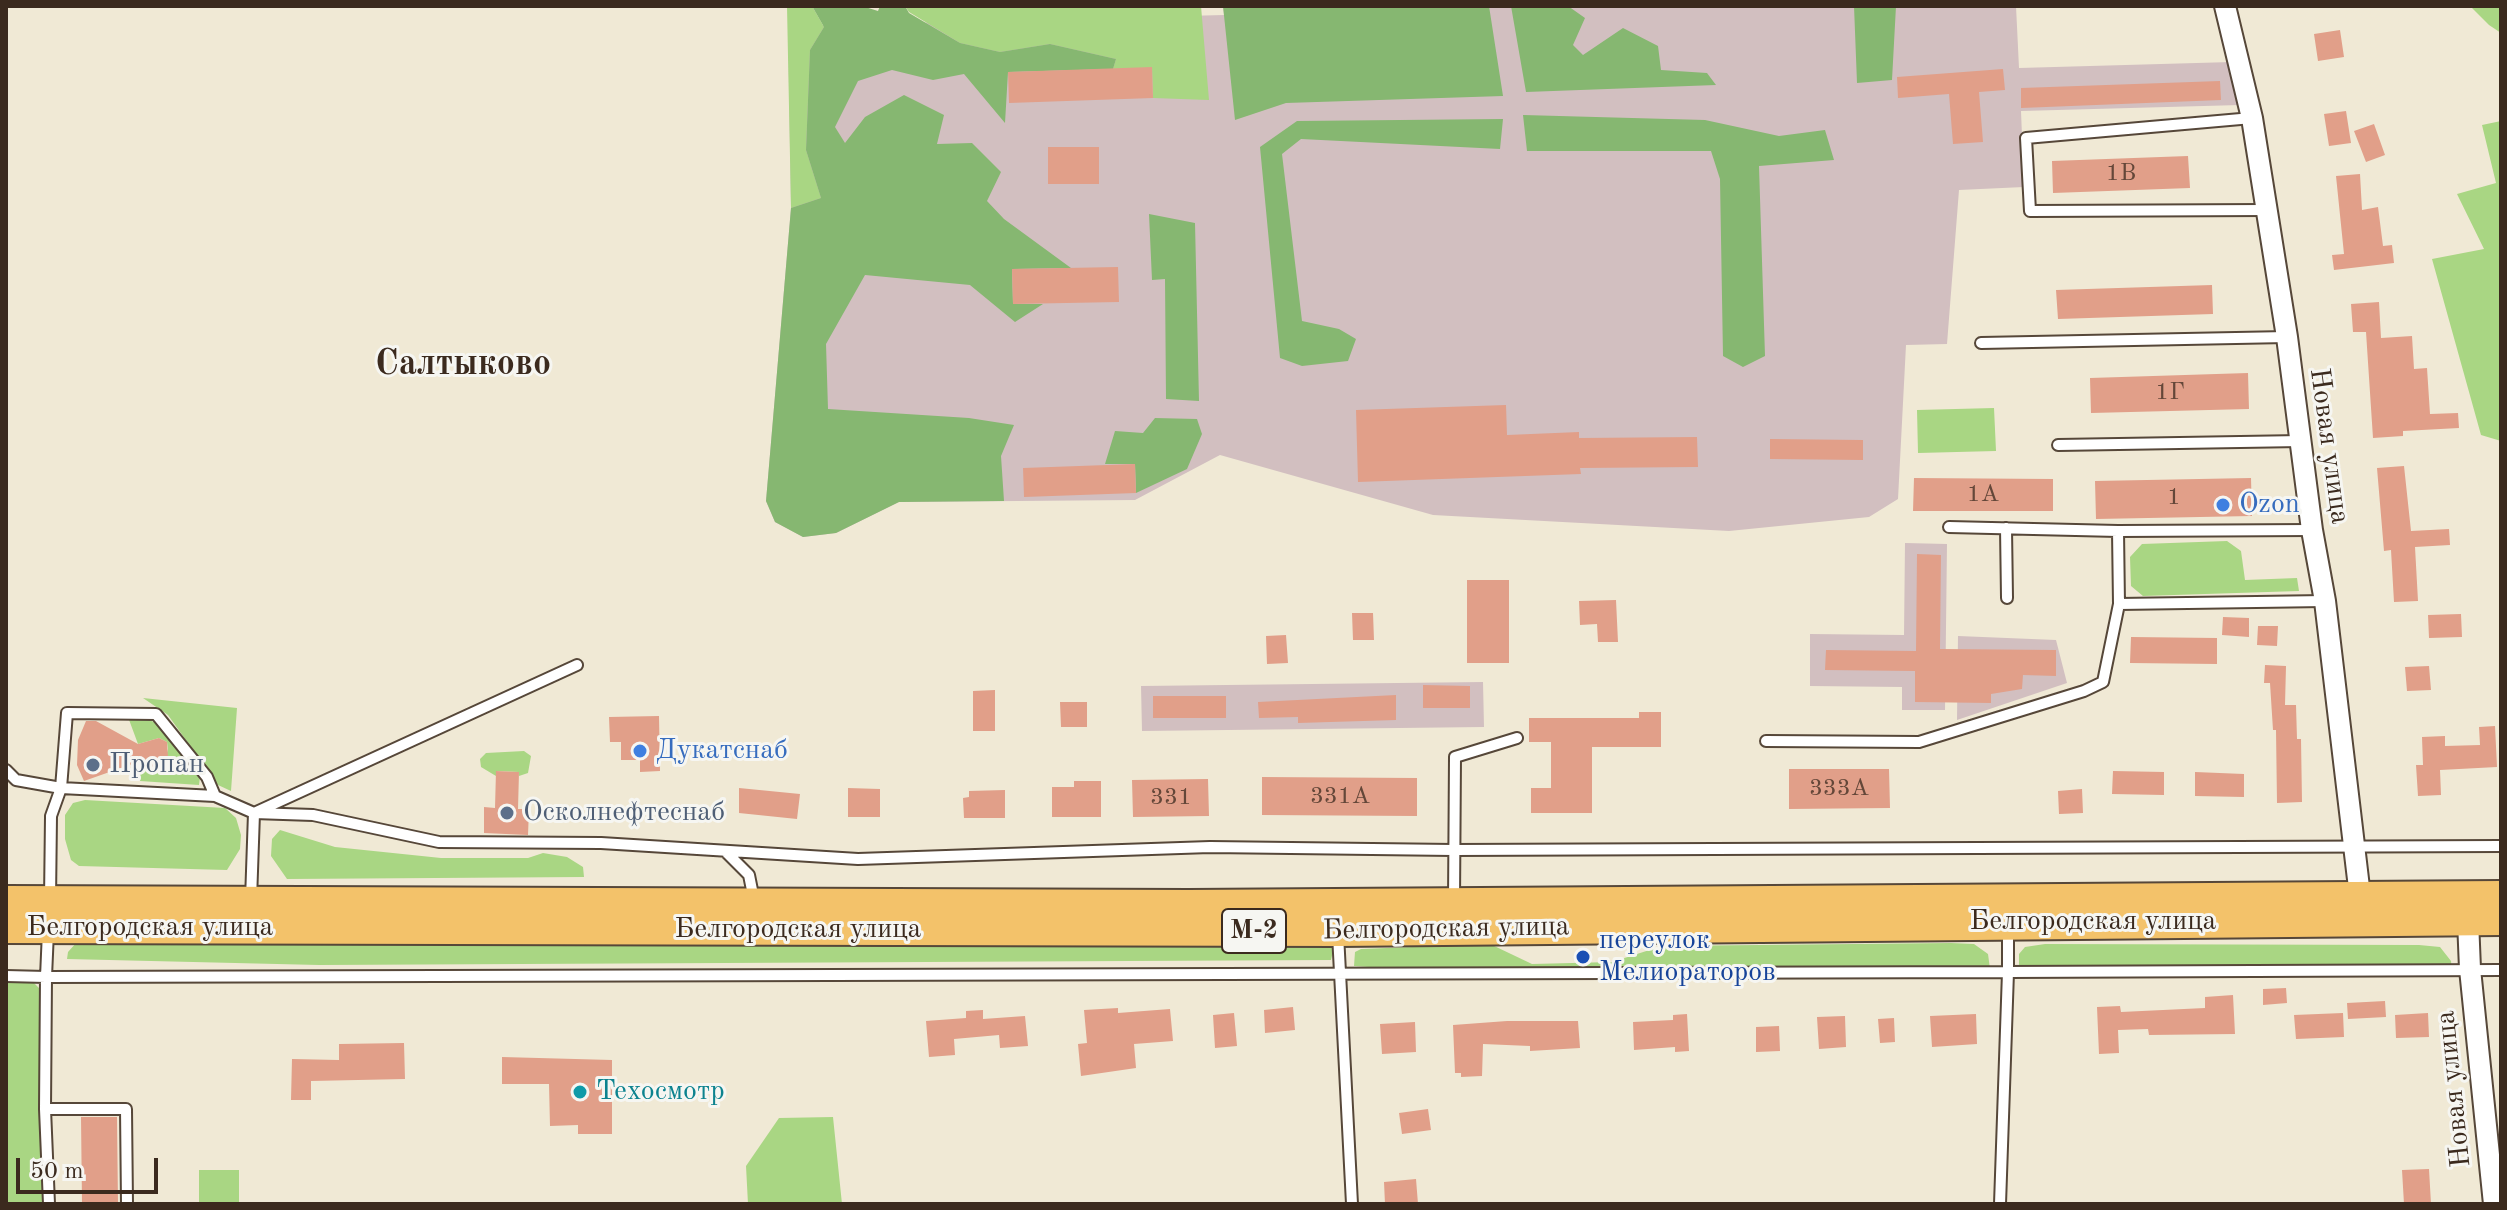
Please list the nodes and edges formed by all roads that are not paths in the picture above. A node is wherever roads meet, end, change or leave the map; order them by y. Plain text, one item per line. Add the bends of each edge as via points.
1 (2225, 6) edge
2 (2252, 118) junction
3 (2267, 210) junction
4 (2287, 337) junction
5 (1981, 343) dead end
6 (2301, 441) junction
7 (2058, 445) dead end
8 (1949, 527) dead end
9 (2006, 528) junction
10 (2312, 530) junction
11 (2118, 531) junction
12 (2007, 598) dead end
13 (2325, 601) junction
14 (2119, 604) junction
15 (577, 665) dead end
16 (1517, 738) dead end
17 (1766, 741) dead end
18 (6, 770) edge
19 (61, 788) junction
20 (215, 796) junction
21 (254, 813) junction
22 (2501, 846) edge
23 (2356, 847) junction
24 (1453, 850) junction
25 (726, 852) junction
26 (2360, 896) junction
27 (2501, 896) edge
28 (6, 901) edge
29 (251, 902) junction
30 (755, 902) junction
31 (1454, 903) junction
32 (49, 915) junction
33 (716, 916) junction
34 (2468, 920) junction
35 (2501, 920) edge
36 (2008, 922) junction
37 (6, 928) edge
38 (1338, 931) junction
39 (2470, 969) junction
40 (2501, 970) edge
41 (2008, 972) junction
42 (1337, 975) junction
43 (6, 976) edge
44 (46, 977) junction
45 (45, 1109) junction
46 (49, 1204) edge
47 (127, 1204) edge
48 (1352, 1204) edge
49 (2000, 1204) edge
50 (2494, 1204) edge

1 - 2 street, Новая улица
2 - 3 street, Новая улица
2 - 3 lane via 2026,138 2030,211
3 - 4 street, Новая улица
4 - 5 lane
4 - 6 street, Новая улица
6 - 7 lane
6 - 10 street, Новая улица
8 - 9 lane
9 - 11 lane
9 - 12 lane
10 - 11 lane
10 - 13 street, Новая улица
11 - 14 lane
13 - 14 lane
13 - 23 street, Новая улица
14 - 17 lane via 2103,682 2084,691 1919,742
15 - 21 lane
16 - 24 lane via 1455,757
18 - 19 lane via 16,780
19 - 20 lane
19 - 20 lane via 67,713 156,714 207,777
19 - 32 lane via 51,816
20 - 21 lane
21 - 25 lane via 313,815 439,842 601,843
21 - 29 lane
22 - 23 lane
23 - 24 lane
23 - 26 street, Новая улица
24 - 25 lane via 1210,847 858,859
24 - 31 lane
25 - 30 lane via 749,875
26 - 27 main road, Белгородская улица / М-2
26 - 31 main road, Белгородская улица / М-2
28 - 32 main road, Белгородская улица / М-2
29 - 32 main road, Белгородская улица / М-2
29 - 33 main road, Белгородская улица / М-2
30 - 31 main road, Белгородская улица / М-2
30 - 33 main road, Белгородская улица / М-2
32 - 33 main road, Белгородская улица / М-2
32 - 37 main road, Белгородская улица / М-2
32 - 44 lane
33 - 38 main road, Белгородская улица / М-2
34 - 35 main road, Белгородская улица / М-2
34 - 36 main road, Белгородская улица / М-2
34 - 39 street, Новая улица
36 - 38 main road, Белгородская улица / М-2
36 - 41 lane
38 - 42 lane
39 - 40 lane
39 - 41 lane
39 - 50 street, Новая улица
41 - 42 lane
41 - 49 lane
42 - 44 lane
42 - 48 lane
43 - 44 lane
44 - 45 lane
45 - 46 lane
45 - 47 lane via 126,1109

